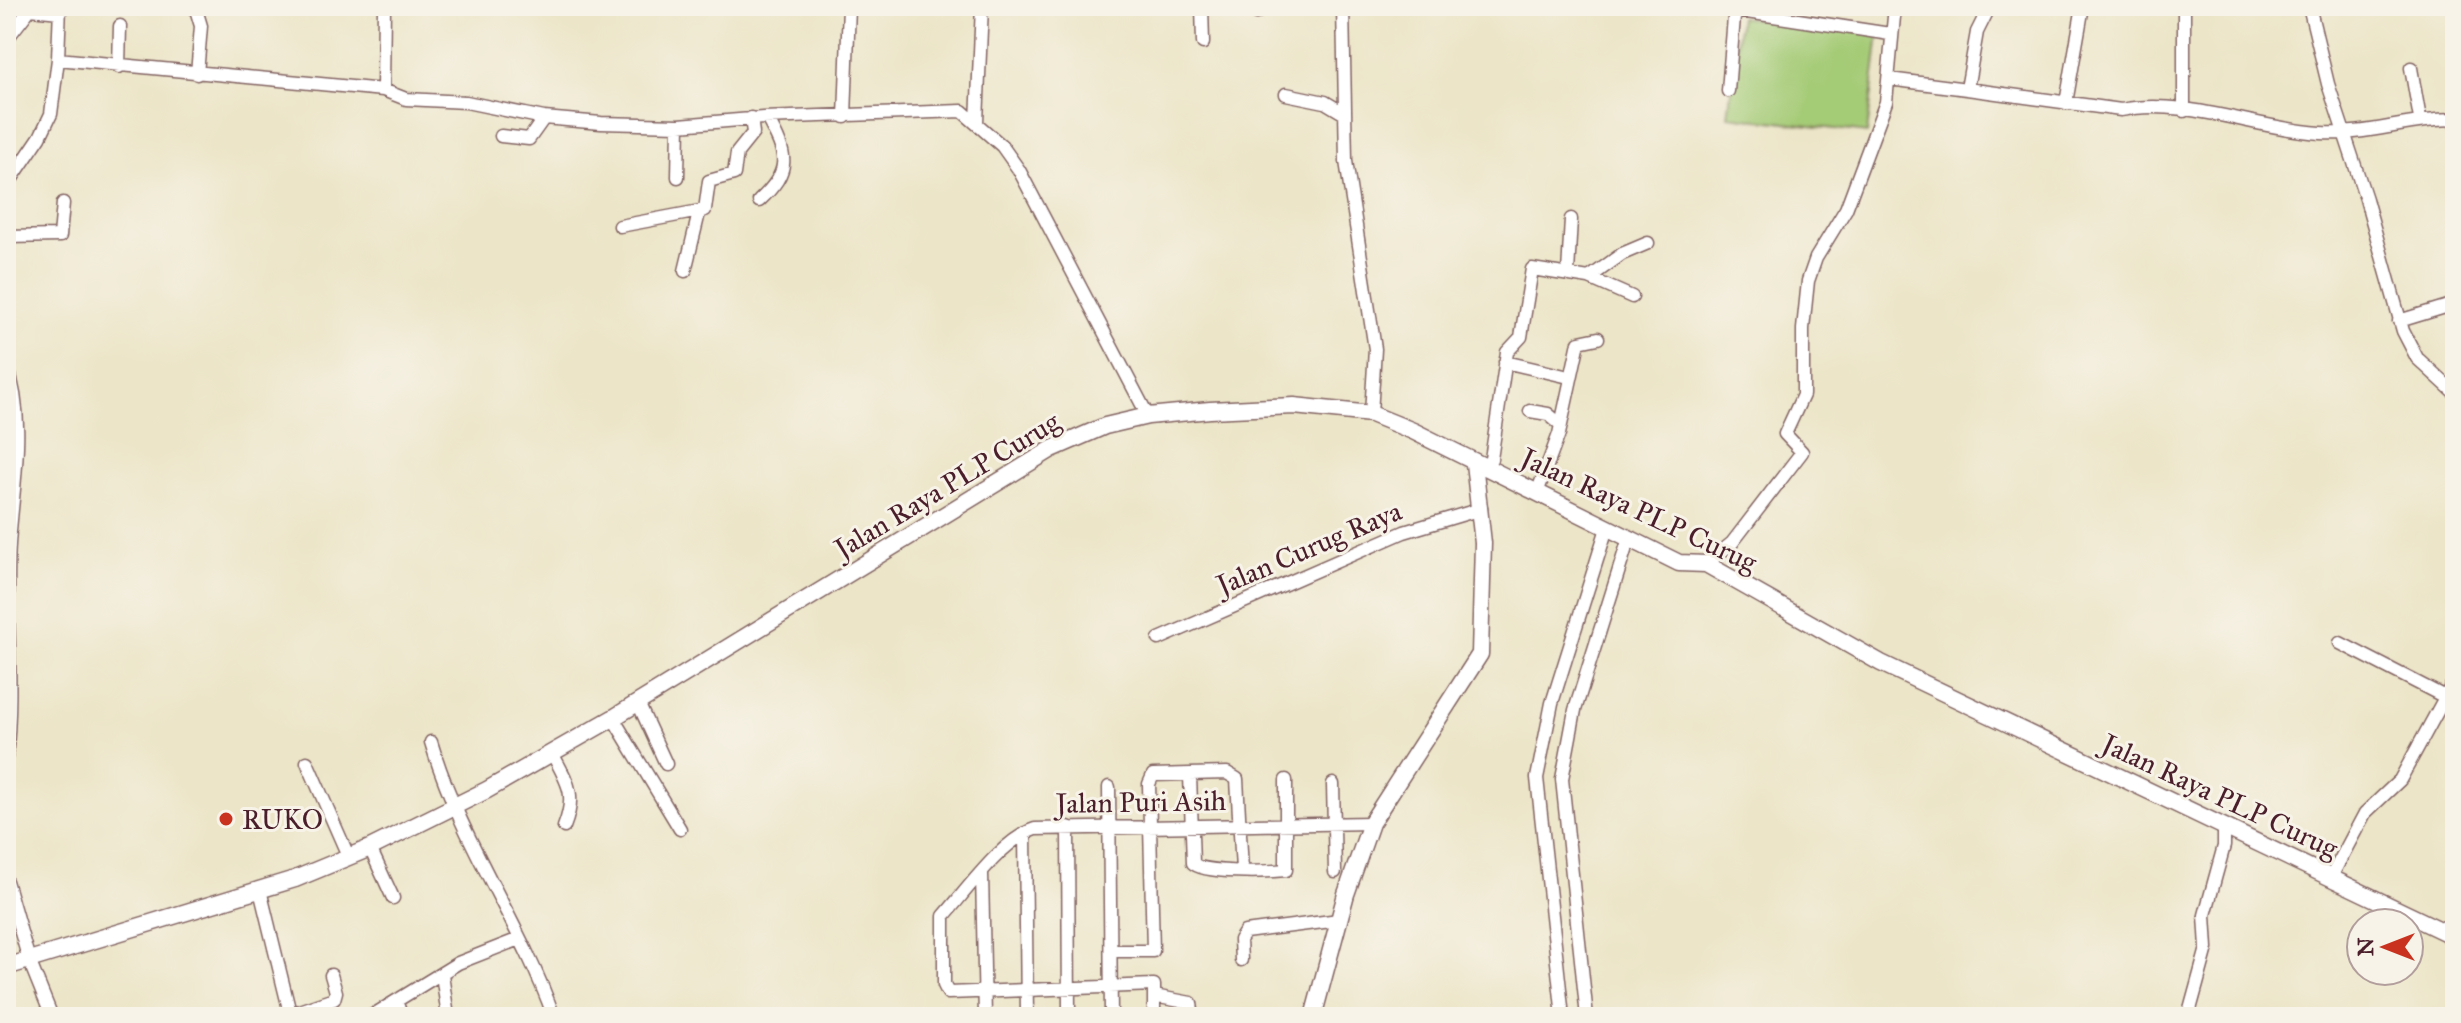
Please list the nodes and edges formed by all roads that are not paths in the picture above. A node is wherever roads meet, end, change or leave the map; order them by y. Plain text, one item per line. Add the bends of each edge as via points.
1 (195, 6) edge
2 (384, 6) edge
3 (849, 6) edge
4 (982, 6) edge
5 (1202, 6) edge
6 (1343, 6) edge
7 (1895, 6) edge
8 (1990, 6) edge
9 (2083, 6) edge
10 (2184, 6) edge
11 (2309, 6) edge
12 (60, 9) edge
13 (120, 26) dead end
14 (1890, 34) junction
15 (6, 40) edge
16 (1203, 43) dead end
17 (58, 59) junction
18 (119, 67) junction
19 (2411, 68) dead end
20 (197, 74) junction
21 (1889, 79) junction
22 (1967, 89) junction
23 (383, 90) junction
24 (1728, 91) dead end
25 (1286, 94) dead end
26 (2066, 103) junction
27 (2184, 111) junction
28 (1345, 114) junction
29 (845, 117) junction
30 (544, 118) junction
31 (751, 118) junction
32 (767, 118) junction
33 (2420, 119) junction
34 (2455, 119) edge
35 (977, 122) junction
36 (679, 125) junction
37 (2343, 133) junction
38 (501, 136) dead end
39 (678, 177) dead end
40 (6, 187) edge
41 (759, 201) dead end
42 (63, 203) dead end
43 (699, 213) junction
44 (1571, 219) dead end
45 (620, 226) dead end
46 (6, 237) edge
47 (1648, 243) dead end
48 (685, 271) dead end
49 (1568, 273) junction
50 (1589, 278) junction
51 (1632, 297) dead end
52 (2455, 304) edge
53 (2399, 321) junction
54 (1598, 338) dead end
55 (6, 362) edge
56 (1505, 362) junction
57 (1569, 377) junction
58 (2455, 393) edge
59 (1530, 411) dead end
60 (1371, 414) junction
61 (1148, 416) junction
62 (1560, 424) junction
63 (1480, 466) junction
64 (1537, 493) junction
65 (1481, 509) junction
66 (1607, 528) junction
67 (1629, 538) junction
68 (1706, 564) junction
69 (1159, 639) dead end
70 (2340, 643) dead end
71 (2455, 679) edge
72 (2445, 697) junction
73 (638, 703) junction
74 (613, 718) junction
75 (431, 742) dead end
76 (552, 753) junction
77 (6, 757) edge
78 (307, 762) dead end
79 (666, 764) dead end
80 (1190, 775) junction
81 (1286, 780) dead end
82 (1333, 784) dead end
83 (1109, 787) dead end
84 (453, 808) junction
85 (1333, 823) junction
86 (1371, 823) junction
87 (1193, 824) junction
88 (1239, 824) junction
89 (1287, 825) junction
90 (1109, 826) junction
91 (1151, 826) junction
92 (564, 827) dead end
93 (1068, 827) junction
94 (2224, 828) junction
95 (680, 829) dead end
96 (1025, 833) junction
97 (370, 848) junction
98 (346, 858) junction
99 (1242, 870) junction
100 (1335, 872) dead end
101 (982, 873) junction
102 (2331, 877) junction
103 (6, 881) edge
104 (260, 890) junction
105 (393, 898) dead end
106 (1339, 920) junction
107 (2455, 937) edge
108 (519, 939) junction
109 (1111, 951) junction
110 (1580, 957) junction
111 (1556, 959) junction
112 (29, 960) junction
113 (1241, 960) dead end
114 (6, 967) edge
115 (442, 974) junction
116 (331, 975) dead end
117 (1111, 988) junction
118 (1027, 990) junction
119 (1154, 990) junction
120 (985, 991) junction
121 (1068, 991) junction
122 (396, 1001) junction
123 (291, 1015) edge
124 (52, 1017) edge
125 (370, 1017) edge
126 (402, 1017) edge
127 (448, 1017) edge
128 (554, 1017) edge
129 (985, 1017) edge
130 (1027, 1017) edge
131 (1069, 1017) edge
132 (1111, 1017) edge
133 (1154, 1017) edge
134 (1193, 1017) edge
135 (1313, 1017) edge
136 (1563, 1017) edge
137 (1587, 1017) edge
138 (2188, 1017) edge

1 - 20 street via 201,26
2 - 23 street
3 - 29 street
4 - 35 street
5 - 16 street
6 - 28 street
7 - 14 street
8 - 22 street via 1977,32
9 - 26 street
10 - 27 street
11 - 37 street
12 - 15 street via 30,9
12 - 17 street
13 - 18 street
14 - 21 street
14 - 24 street via 1740,11 1734,17
17 - 18 street
17 - 40 street via 51,114
18 - 20 street
19 - 33 street
20 - 23 street
21 - 22 street
21 - 68 street via 1864,167 1808,281 1803,395 1785,433 1802,452 1732,543
22 - 26 street
23 - 30 street via 406,99 466,102
25 - 28 street via 1316,98
26 - 27 street
27 - 37 street via 2283,129
28 - 60 street via 1346,161 1374,332
29 - 32 street
29 - 35 street via 951,110
30 - 36 street
30 - 38 street via 529,139
31 - 32 street
31 - 36 street
31 - 43 street via 753,133 738,151 734,174 709,181 707,208
32 - 41 street via 784,161 778,183
33 - 34 street
33 - 37 street
35 - 61 street via 1011,158 1042,208
36 - 39 street
37 - 53 street
42 - 46 street via 60,236
43 - 45 street
43 - 48 street
44 - 49 street
47 - 50 street
49 - 50 street
49 - 56 street via 1532,269 1521,337
50 - 51 street
52 - 53 street
53 - 58 street via 2417,358
54 - 57 street via 1579,342
55 - 77 street via 19,413 9,542
56 - 57 street
56 - 63 street via 1491,459
57 - 62 street
59 - 62 street via 1548,414
60 - 61 main road, Jalan Raya PLP Curug via 1279,406
60 - 63 main road, Jalan Raya PLP Curug
61 - 73 main road, Jalan Raya PLP Curug via 1105,426 1052,449
62 - 64 street
63 - 64 main road, Jalan Raya PLP Curug
63 - 65 main road
64 - 66 main road, Jalan Raya PLP Curug
65 - 69 street, Jalan Curug Raya via 1404,532
65 - 86 main road via 1482,637 1477,662
66 - 67 main road, Jalan Raya PLP Curug
66 - 111 street via 1552,703 1537,778
67 - 68 main road, Jalan Raya PLP Curug via 1679,563
67 - 110 street via 1575,710 1562,779
68 - 94 main road, Jalan Raya PLP Curug via 1881,663
70 - 72 street
71 - 72 street
72 - 102 street via 2400,780 2365,813
73 - 74 main road, Jalan Raya PLP Curug
73 - 79 street
74 - 76 main road, Jalan Raya PLP Curug
74 - 95 street
75 - 84 street
76 - 84 main road, Jalan Raya PLP Curug
76 - 92 street via 571,796
78 - 98 street
80 - 87 street
80 - 88 street via 1237,779
80 - 91 street via 1153,775
81 - 89 street
82 - 85 street
83 - 90 street
84 - 97 main road, Jalan Raya PLP Curug
84 - 108 street
85 - 86 street, Jalan Puri Asih
85 - 89 street, Jalan Puri Asih
85 - 100 street
86 - 106 main road
87 - 88 street, Jalan Puri Asih
87 - 91 street, Jalan Puri Asih
87 - 99 street via 1194,866
88 - 89 street, Jalan Puri Asih
88 - 99 street
89 - 99 street via 1286,870
90 - 91 street, Jalan Puri Asih
90 - 93 street, Jalan Puri Asih
90 - 109 street
91 - 109 street via 1153,951
93 - 96 street, Jalan Puri Asih
93 - 121 street
94 - 102 main road, Jalan Raya PLP Curug
94 - 138 street via 2205,915 2207,948
96 - 101 street, Jalan Puri Asih
96 - 118 street
97 - 98 main road, Jalan Raya PLP Curug
97 - 105 street
98 - 104 main road, Jalan Raya PLP Curug
101 - 120 street
101 - 120 street, Jalan Puri Asih via 944,916 943,933 946,990
102 - 107 main road, Jalan Raya PLP Curug
103 - 112 street
104 - 112 main road, Jalan Raya PLP Curug
104 - 123 street
106 - 113 street via 1245,932
106 - 135 main road
108 - 115 street
108 - 128 street
109 - 117 street
110 - 111 street
110 - 137 street
111 - 136 street
112 - 114 main road, Jalan Raya PLP Curug
112 - 124 street
115 - 122 street
115 - 127 street
116 - 123 street via 334,999
117 - 119 street, Jalan Puri Asih
117 - 121 street, Jalan Puri Asih
117 - 132 street
118 - 120 street, Jalan Puri Asih
118 - 121 street, Jalan Puri Asih
118 - 130 street
119 - 133 street
119 - 134 street, Jalan Puri Asih via 1191,1003
120 - 129 street
121 - 131 street
122 - 125 street
122 - 126 street

